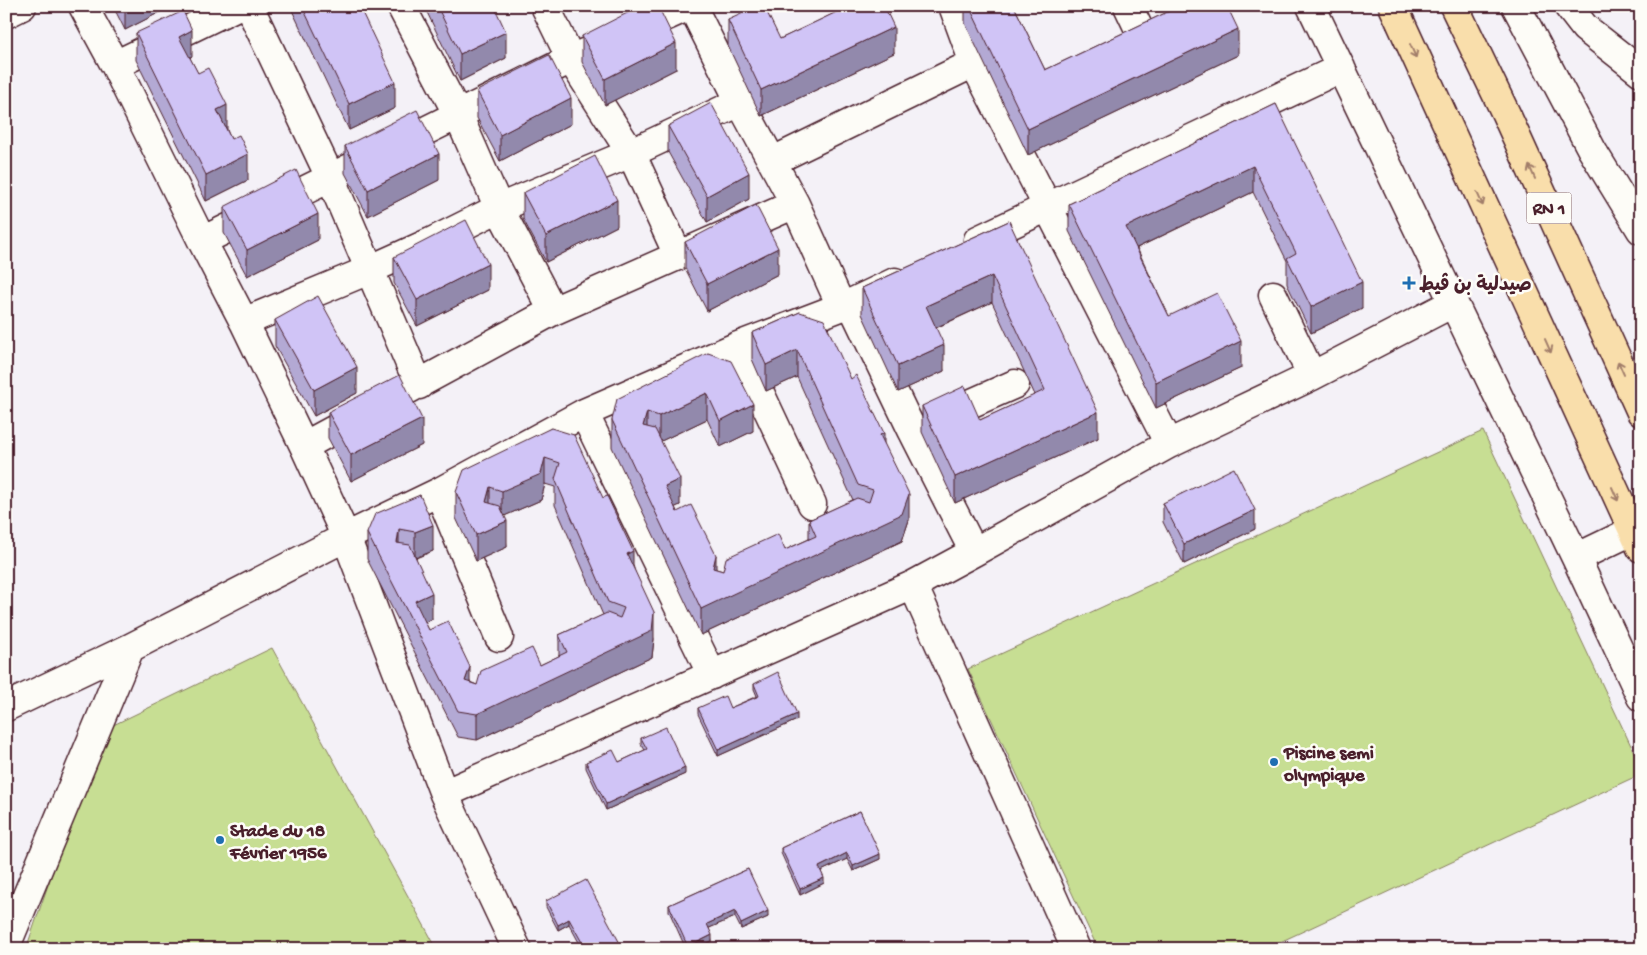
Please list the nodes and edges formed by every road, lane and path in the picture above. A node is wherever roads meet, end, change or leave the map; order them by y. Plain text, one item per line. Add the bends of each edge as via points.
1 (22, 6) edge
2 (83, 6) edge
3 (237, 6) edge
4 (249, 6) edge
5 (401, 6) edge
6 (546, 6) edge
7 (691, 6) edge
8 (953, 6) edge
9 (1311, 6) edge
10 (1393, 6) edge
11 (1454, 6) edge
12 (1516, 6) edge
13 (1568, 6) edge
14 (6, 14) edge
15 (571, 59) junction
16 (974, 63) junction
17 (115, 65) junction
18 (1341, 68) junction
19 (1641, 72) edge
20 (740, 102) junction
21 (458, 115) junction
22 (632, 153) junction
23 (773, 161) junction
24 (330, 177) junction
25 (795, 204) junction
26 (1048, 206) junction
27 (499, 208) junction
28 (1641, 230) edge
29 (202, 240) junction
30 (959, 250) edge
31 (678, 255) junction
32 (369, 270) junction
33 (914, 272) edge
34 (1273, 295) dead end
35 (1453, 303) junction
36 (846, 304) junction
37 (553, 311) junction
38 (244, 322) junction
39 (738, 346) junction
40 (1312, 376) junction
41 (1014, 384) dead end
42 (419, 385) junction
43 (1641, 412) edge
44 (584, 413) junction
45 (912, 430) junction
46 (1169, 444) junction
47 (304, 446) junction
48 (439, 492) junction
49 (812, 504) dead end
50 (346, 537) junction
51 (1636, 540) edge
52 (974, 552) junction
53 (1576, 558) junction
54 (913, 585) junction
55 (499, 637) dead end
56 (130, 648) junction
57 (712, 675) junction
58 (1641, 697) edge
59 (6, 707) edge
60 (444, 794) junction
61 (6, 946) edge
62 (517, 949) edge
63 (1076, 949) edge

1 - 14 street
2 - 17 street
3 - 17 street
4 - 24 street
5 - 21 street
6 - 15 street
7 - 15 street
7 - 20 street
8 - 16 street
9 - 18 street
10 -> 51 highway
43 -> 11 highway, RN 1
12 - 28 street via 1592,150
13 - 19 street via 1585,28
15 - 21 street
15 - 22 street
16 - 23 street
16 - 26 street
17 - 29 street
18 - 26 street
18 - 35 street
20 - 22 street
20 - 23 street
21 - 24 street
21 - 27 street
22 - 27 street
22 - 31 street
23 - 25 street
24 - 29 street
24 - 32 street
25 - 31 street
25 - 36 street
26 - 30 street
26 - 46 street
27 - 32 street
27 - 37 street
29 - 38 street
31 - 37 street
32 - 38 street
32 - 42 street
33 - 36 street
34 - 40 street
35 - 40 street
35 - 53 street
36 - 39 street
36 - 45 street
37 - 42 street
38 - 47 street
39 - 44 street
39 - 49 street
40 - 46 street
41 - 45 street
42 - 47 street
44 - 48 street
44 - 57 street
45 - 52 street
46 - 52 street
47 - 50 street
48 - 50 street
48 - 55 street
50 - 56 street
50 - 60 street
51 - 53 street
52 - 54 street
53 - 58 street
54 - 57 street
54 - 63 street
56 - 59 street
56 - 61 street
57 - 60 street
60 - 62 street

